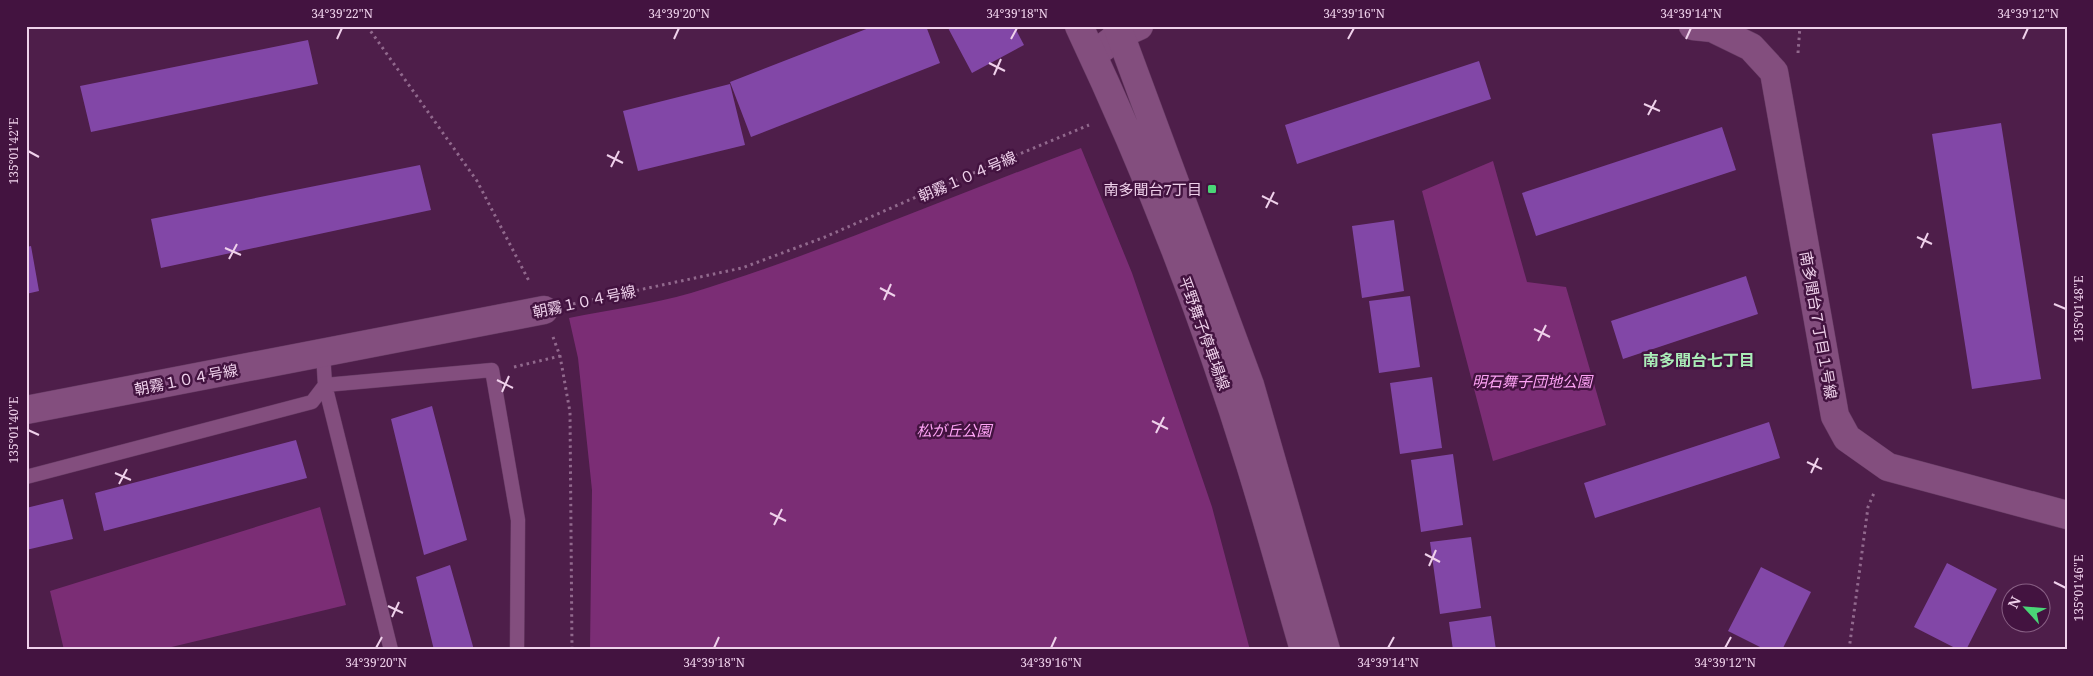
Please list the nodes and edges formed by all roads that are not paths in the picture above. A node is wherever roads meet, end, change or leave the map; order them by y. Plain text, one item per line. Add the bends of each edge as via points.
1 (1079, 26) edge
2 (1693, 26) edge
3 (1126, 29) edge
4 (1093, 55) junction
5 (544, 310) road end
6 (323, 352) junction
7 (325, 385) junction
8 (26, 410) edge
9 (26, 477) edge
10 (2067, 515) edge
11 (391, 650) edge
12 (517, 650) edge
13 (1304, 650) edge
14 (1326, 650) edge

1 - 4 main road, 平野舞子停車場線
2 - 10 main road, 南多聞台７丁目１号線 via 1712,28 1751,47 1774,72 1835,416 1847,438 1888,467
3 - 4 main road
3 - 14 main road, 平野舞子停車場線 via 1250,385
4 - 13 main road, 平野舞子停車場線 via 1144,170 1198,310 1250,463
5 - 6 main road, 朝霧１０４号線
6 - 7 lane
6 - 8 main road, 朝霧１０４号線
7 - 9 lane via 312,402
7 - 11 lane
7 - 12 lane via 492,370 518,520

